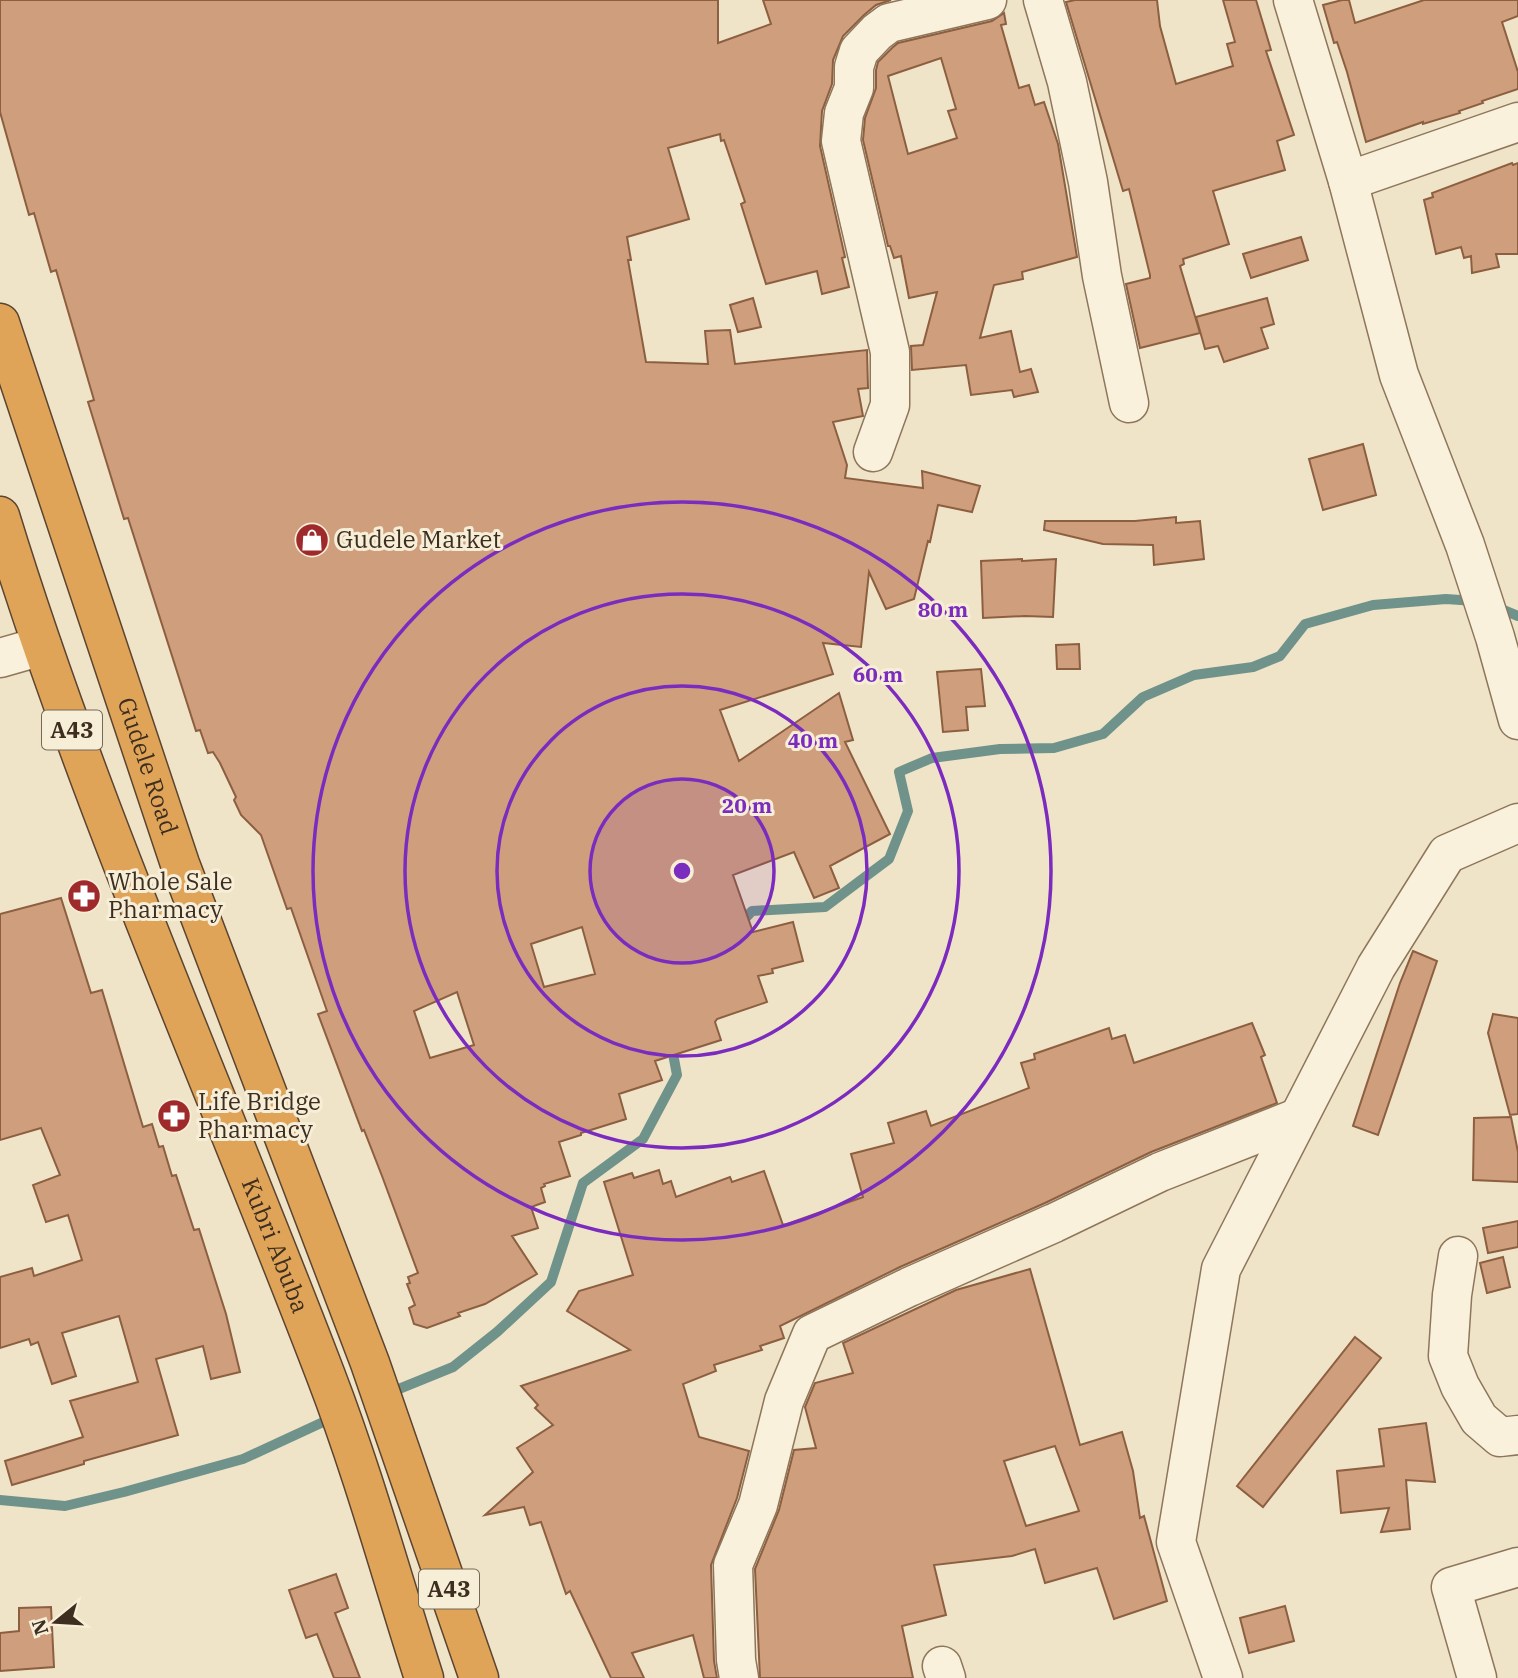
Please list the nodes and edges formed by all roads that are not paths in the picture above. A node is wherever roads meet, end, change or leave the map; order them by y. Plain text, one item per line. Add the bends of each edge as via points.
1 (987, 0) edge
2 (1043, 0) edge
3 (1293, 0) edge
4 (1518, 122) edge
5 (1348, 181) junction
6 (0, 323) edge
7 (1129, 403) dead end
8 (873, 452) dead end
9 (0, 516) edge
10 (42, 646) junction
11 (0, 658) edge
12 (1518, 720) edge
13 (1518, 823) edge
14 (1297, 1118) junction
15 (1458, 1256) dead end
16 (1518, 1435) edge
17 (1518, 1567) edge
18 (424, 1678) edge
19 (479, 1678) edge
20 (739, 1678) edge
21 (1223, 1678) edge
22 (1477, 1678) edge

1 - 8 street via 889,23 859,51 854,67 854,88 844,113 841,141 890,352 890,405
2 - 7 street via 1067,82
3 - 5 street
4 - 5 street
5 - 12 street via 1399,374 1477,579
6 - 19 highway, Gudele Road / A43 via 180,864 370,1363
9 - 10 highway, A43
10 - 11 street
10 - 18 highway, Kubri Abuba / A43 via 111,836 327,1379
13 - 14 street via 1447,854 1376,967
14 - 20 street via 1160,1172 812,1334 784,1401 758,1505 733,1565
14 - 21 street via 1221,1269 1176,1542
15 - 16 street via 1448,1356 1479,1419 1500,1437
17 - 22 street via 1451,1587

